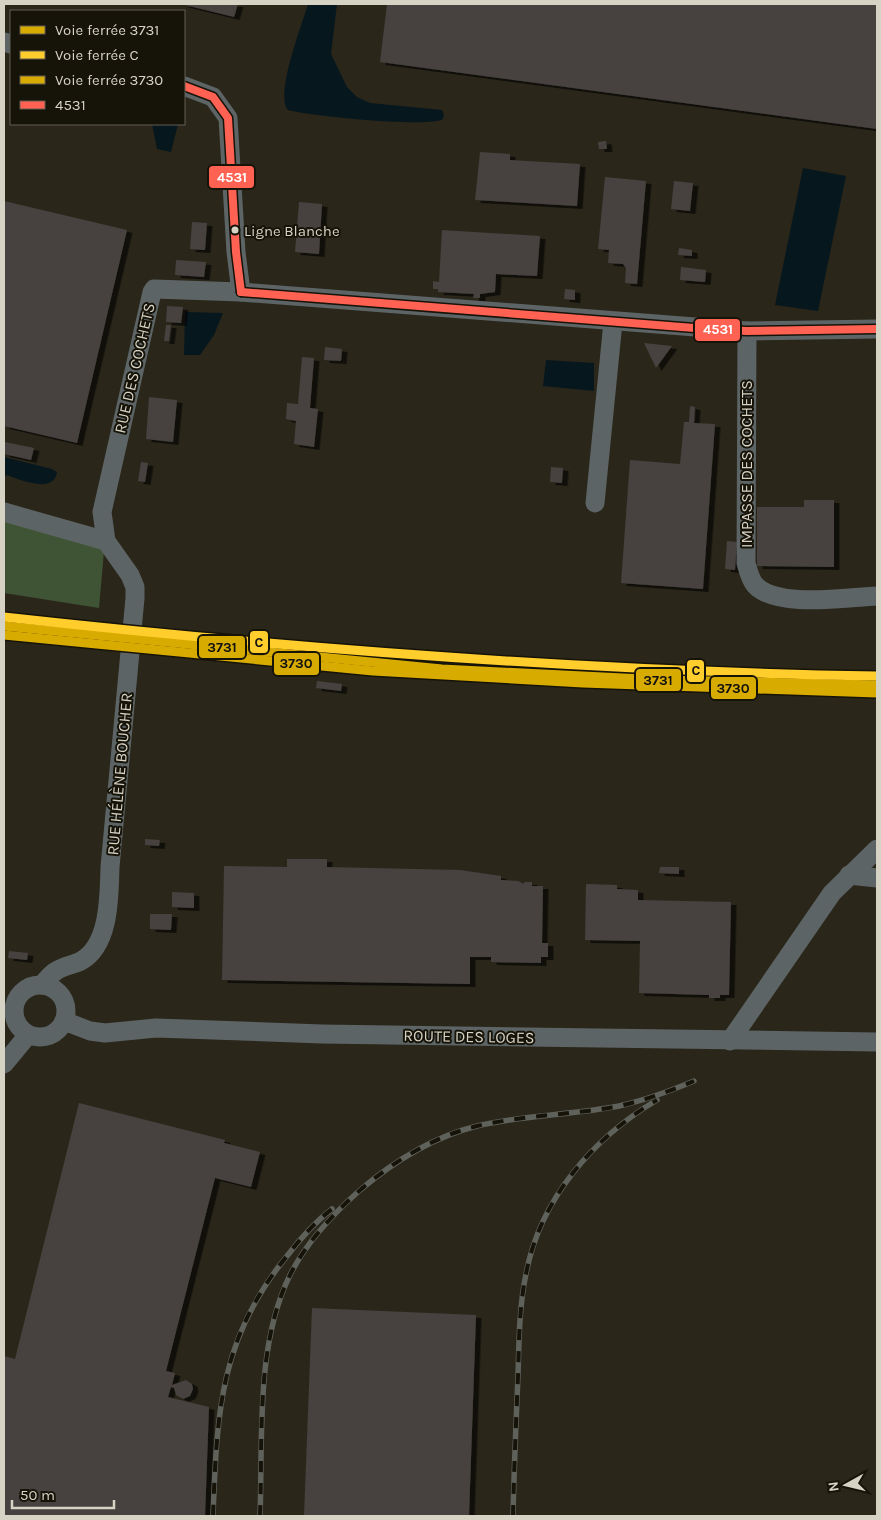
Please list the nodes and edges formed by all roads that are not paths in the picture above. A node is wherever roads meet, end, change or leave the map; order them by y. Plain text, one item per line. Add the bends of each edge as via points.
1 (185, 86) edge
2 (242, 292) junction
3 (612, 322) junction
4 (877, 329) edge
5 (746, 331) junction
6 (595, 503) dead end
7 (4, 512) edge
8 (106, 541) junction
9 (877, 596) edge
10 (877, 849) edge
11 (849, 875) junction
12 (877, 878) edge
13 (42, 985) junction
14 (10, 998) edge
15 (64, 1021) junction
16 (28, 1035) junction
17 (730, 1041) junction
18 (877, 1042) edge
19 (4, 1064) edge

1 - 2 street via 213,97 228,118 236,252
2 - 3 street, RUE DES COCHETS
2 - 8 street, RUE DES COCHETS via 158,287 152,292 102,512
3 - 5 street, RUE DES COCHETS
3 - 6 street
4 - 5 street, RUE DES COCHETS
5 - 9 street, IMPASSE DES COCHETS via 746,563 754,584 777,597 798,600
7 - 8 street
8 - 13 street, RUE HÉLÈNE BOUCHER via 135,587 109,909 104,928 86,956 55,971
10 - 11 street
11 - 12 street
11 - 17 street via 825,903
13 - 14 street via 31,986
13 - 15 street via 62,997
14 - 16 street via 16,1022
15 - 16 street via 54,1033 41,1037
15 - 17 street, ROUTE DES LOGES via 105,1033 156,1028
16 - 19 street
17 - 18 street, ROUTE DES LOGES

